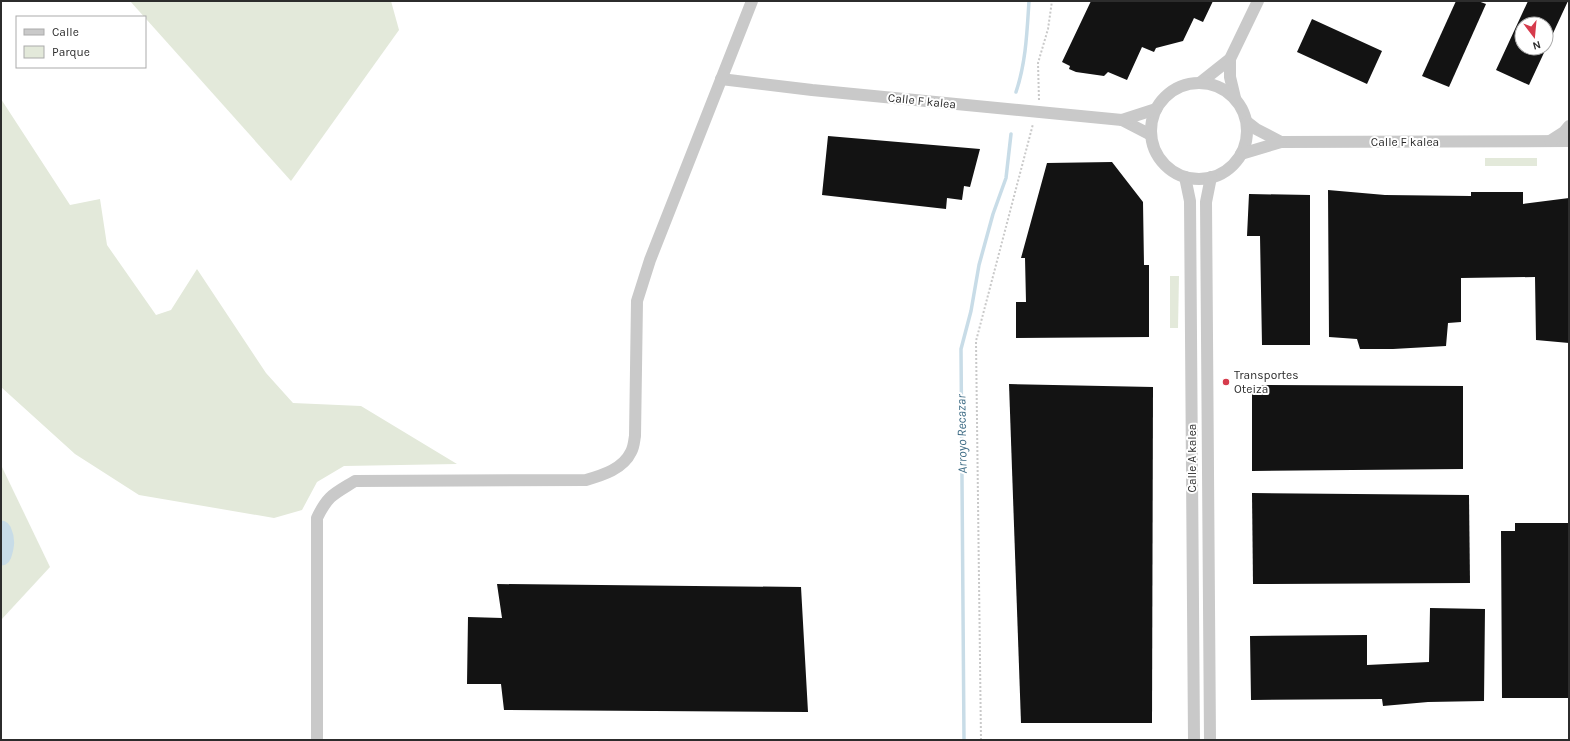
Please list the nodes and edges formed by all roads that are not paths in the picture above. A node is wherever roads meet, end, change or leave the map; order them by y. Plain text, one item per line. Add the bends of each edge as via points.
1 (752, 1) edge
2 (1258, 1) edge
3 (1230, 59) junction
4 (721, 79) junction
5 (1201, 82) junction
6 (1235, 98) junction
7 (1156, 109) junction
8 (1122, 120) junction
9 (1247, 122) junction
10 (1569, 126) edge
11 (1151, 135) junction
12 (1550, 141) junction
13 (1569, 141) edge
14 (1281, 142) junction
15 (1241, 154) junction
16 (1185, 177) junction
17 (1211, 177) junction
18 (318, 740) edge
19 (1194, 740) edge
20 (1210, 740) edge

1 - 4 street
2 - 3 street
3 - 5 street
3 - 6 street via 1230,77
4 - 8 street, Calle F kalea
4 - 18 street via 650,260 637,301 635,436 631,452 622,464 607,473 586,480 355,481 325,502 317,518
5 - 6 street via 1214,84
5 - 7 street via 1179,87 1166,96
6 - 9 street via 1241,105
7 - 8 street, Calle F kalea
7 - 11 street
8 - 11 street, Calle F kalea
9 - 14 street, Calle F kalea
9 - 15 street via 1247,139
10 - 12 street
11 - 16 street via 1158,156 1166,165
12 - 13 street, Calle F kalea
12 - 14 street, Calle F kalea
14 - 15 street
15 - 17 street via 1234,165
16 - 17 street
16 - 19 street, Calle A kalea via 1190,201
17 - 20 street, Calle A kalea via 1206,202

